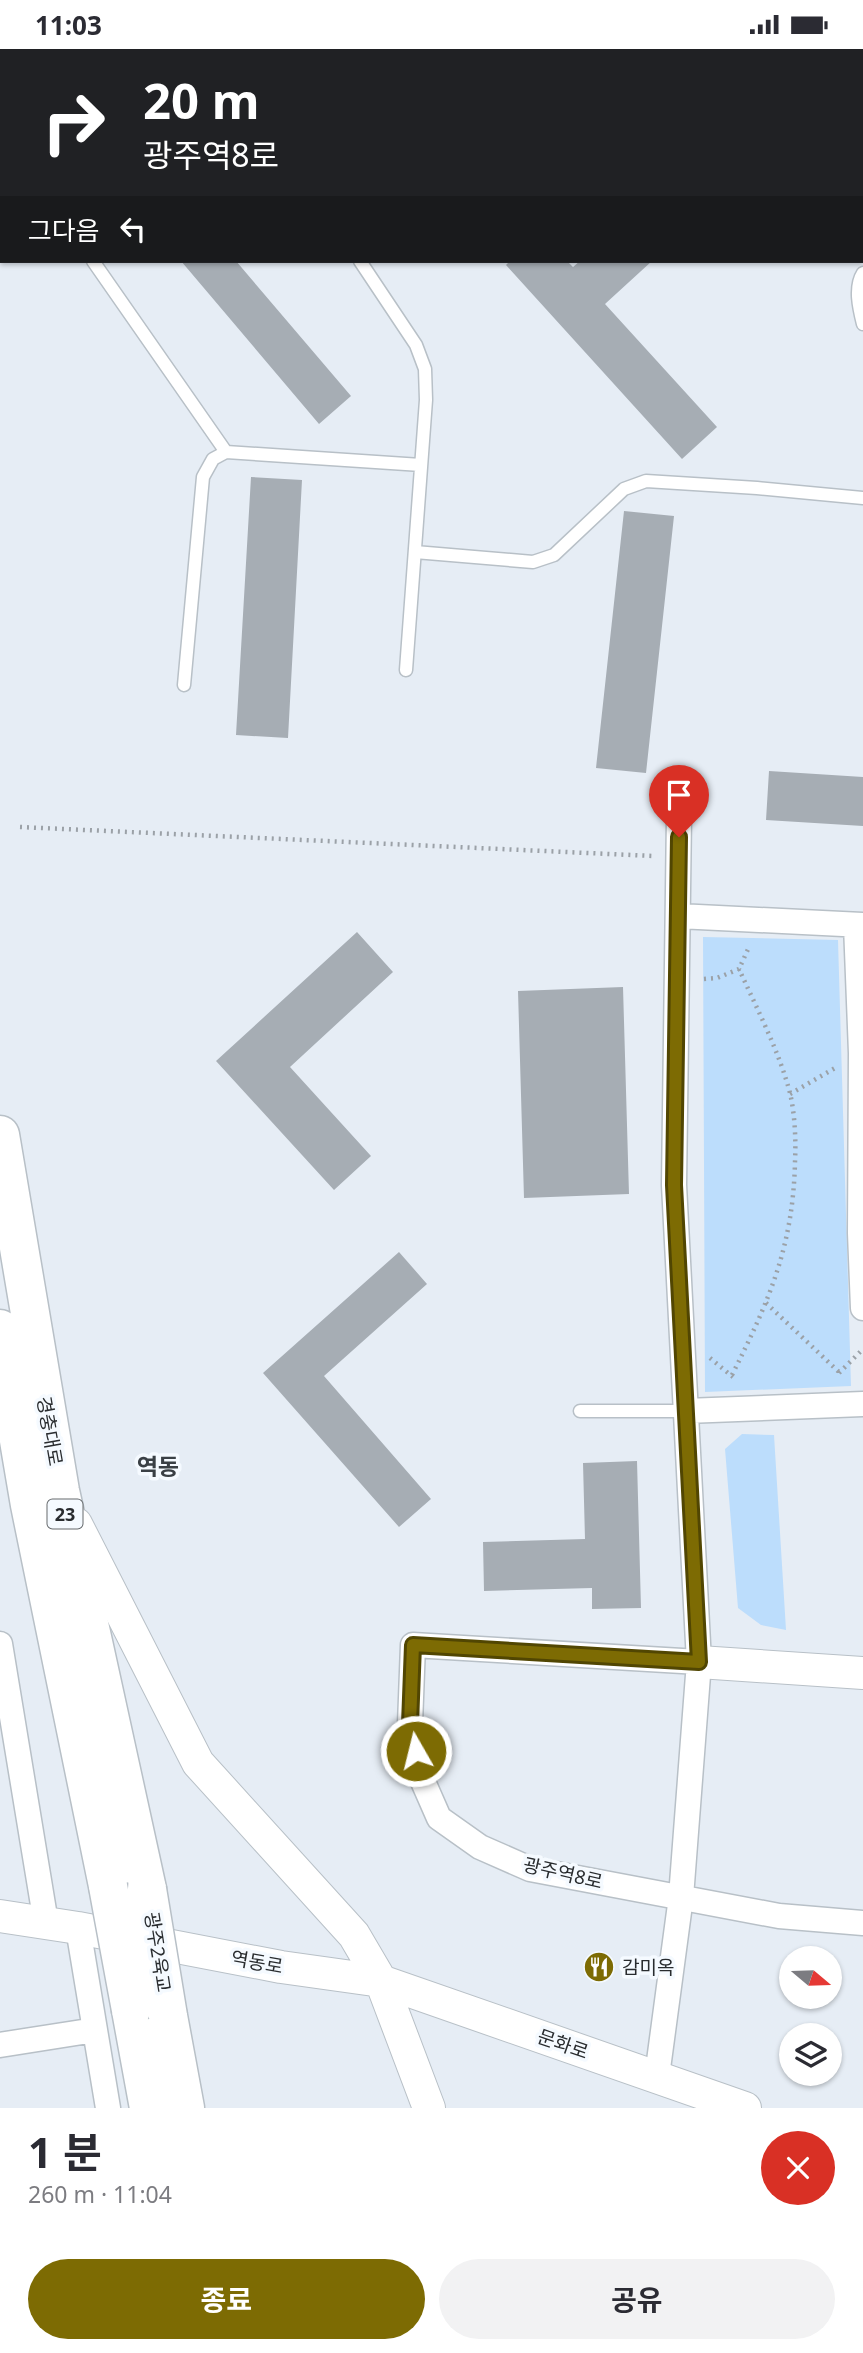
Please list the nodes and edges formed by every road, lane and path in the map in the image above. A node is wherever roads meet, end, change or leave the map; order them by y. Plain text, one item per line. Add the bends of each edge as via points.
1 (94, 263) edge
2 (361, 263) edge
3 (863, 273) edge
4 (863, 324) edge
5 (226, 452) junction
6 (421, 465) junction
7 (863, 498) edge
8 (415, 552) junction
9 (406, 670) dead end
10 (184, 685) dead end
11 (679, 817) dead end
12 (20, 827) dead end
13 (678, 857) junction
14 (678, 916) junction
15 (758, 920) junction
16 (860, 925) edge
17 (739, 969) junction
18 (677, 980) junction
19 (862, 1053) edge
20 (790, 1094) junction
21 (0, 1135) edge
22 (766, 1303) junction
23 (863, 1308) edge
24 (0, 1329) edge
25 (683, 1349) junction
26 (840, 1373) dead end
27 (732, 1375) junction
28 (863, 1404) edge
29 (740, 1409) junction
30 (580, 1411) dead end
31 (686, 1411) junction
32 (60, 1491) junction
33 (0, 1644) edge
34 (699, 1662) junction
35 (863, 1673) edge
36 (7, 1736) edge
37 (108, 1886) joint
38 (148, 1889) joint
39 (681, 1898) junction
40 (0, 1916) edge
41 (46, 1923) junction
42 (863, 1923) edge
43 (78, 1928) junction
44 (381, 1981) junction
45 (94, 2030) junction
46 (0, 2045) edge
47 (657, 2076) junction
48 (726, 2105) edge
49 (108, 2108) edge
50 (149, 2108) edge
51 (184, 2108) edge
52 (429, 2108) edge

1 - 5 lane
2 - 6 lane via 416,345 425,369
3 - 4 lane via 858,281
5 - 6 lane
5 - 10 lane via 213,459 203,477
6 - 8 lane
7 - 8 lane via 646,481 624,489 554,555 533,562
8 - 9 lane
11 - 13 street
12 - 13 path
13 - 14 street
14 - 15 street
14 - 18 street
15 - 16 street
15 - 17 path
16 - 19 street
17 - 18 path via 717,978
17 - 20 path
18 - 25 street via 674,1185
19 - 20 path
19 - 23 street
20 - 22 path via 795,1189 790,1230
21 - 32 main road, 경충대로 / 23
22 - 26 path
22 - 27 path
24 - 37 main road, 경충대로 / 23 via 33,1518
25 - 27 path via 714,1359
25 - 31 street
27 - 29 path
28 - 29 street
29 - 31 street
30 - 31 lane
31 - 34 street
32 - 38 main road, 경충대로 / 23
32 - 44 street via 198,1763 354,1935
33 - 36 street
34 - 35 street, 광주역8로
34 - 39 street
34 - 39 street, 광주역8로 via 413,1645 410,1724 421,1777 439,1818 480,1847 530,1869
36 - 41 street
37 - 50 main road, 광주2육교 / 23, bridge
38 - 51 main road, 광주2육교 / 23, bridge
39 - 42 street, 광주역8로 via 779,1916
39 - 47 street
40 - 41 street, 역동로
41 - 43 street, 역동로
43 - 44 street, 역동로
43 - 45 street
44 - 47 street, 문화로
44 - 52 street
45 - 46 street
45 - 49 street
47 - 48 street, 문화로

